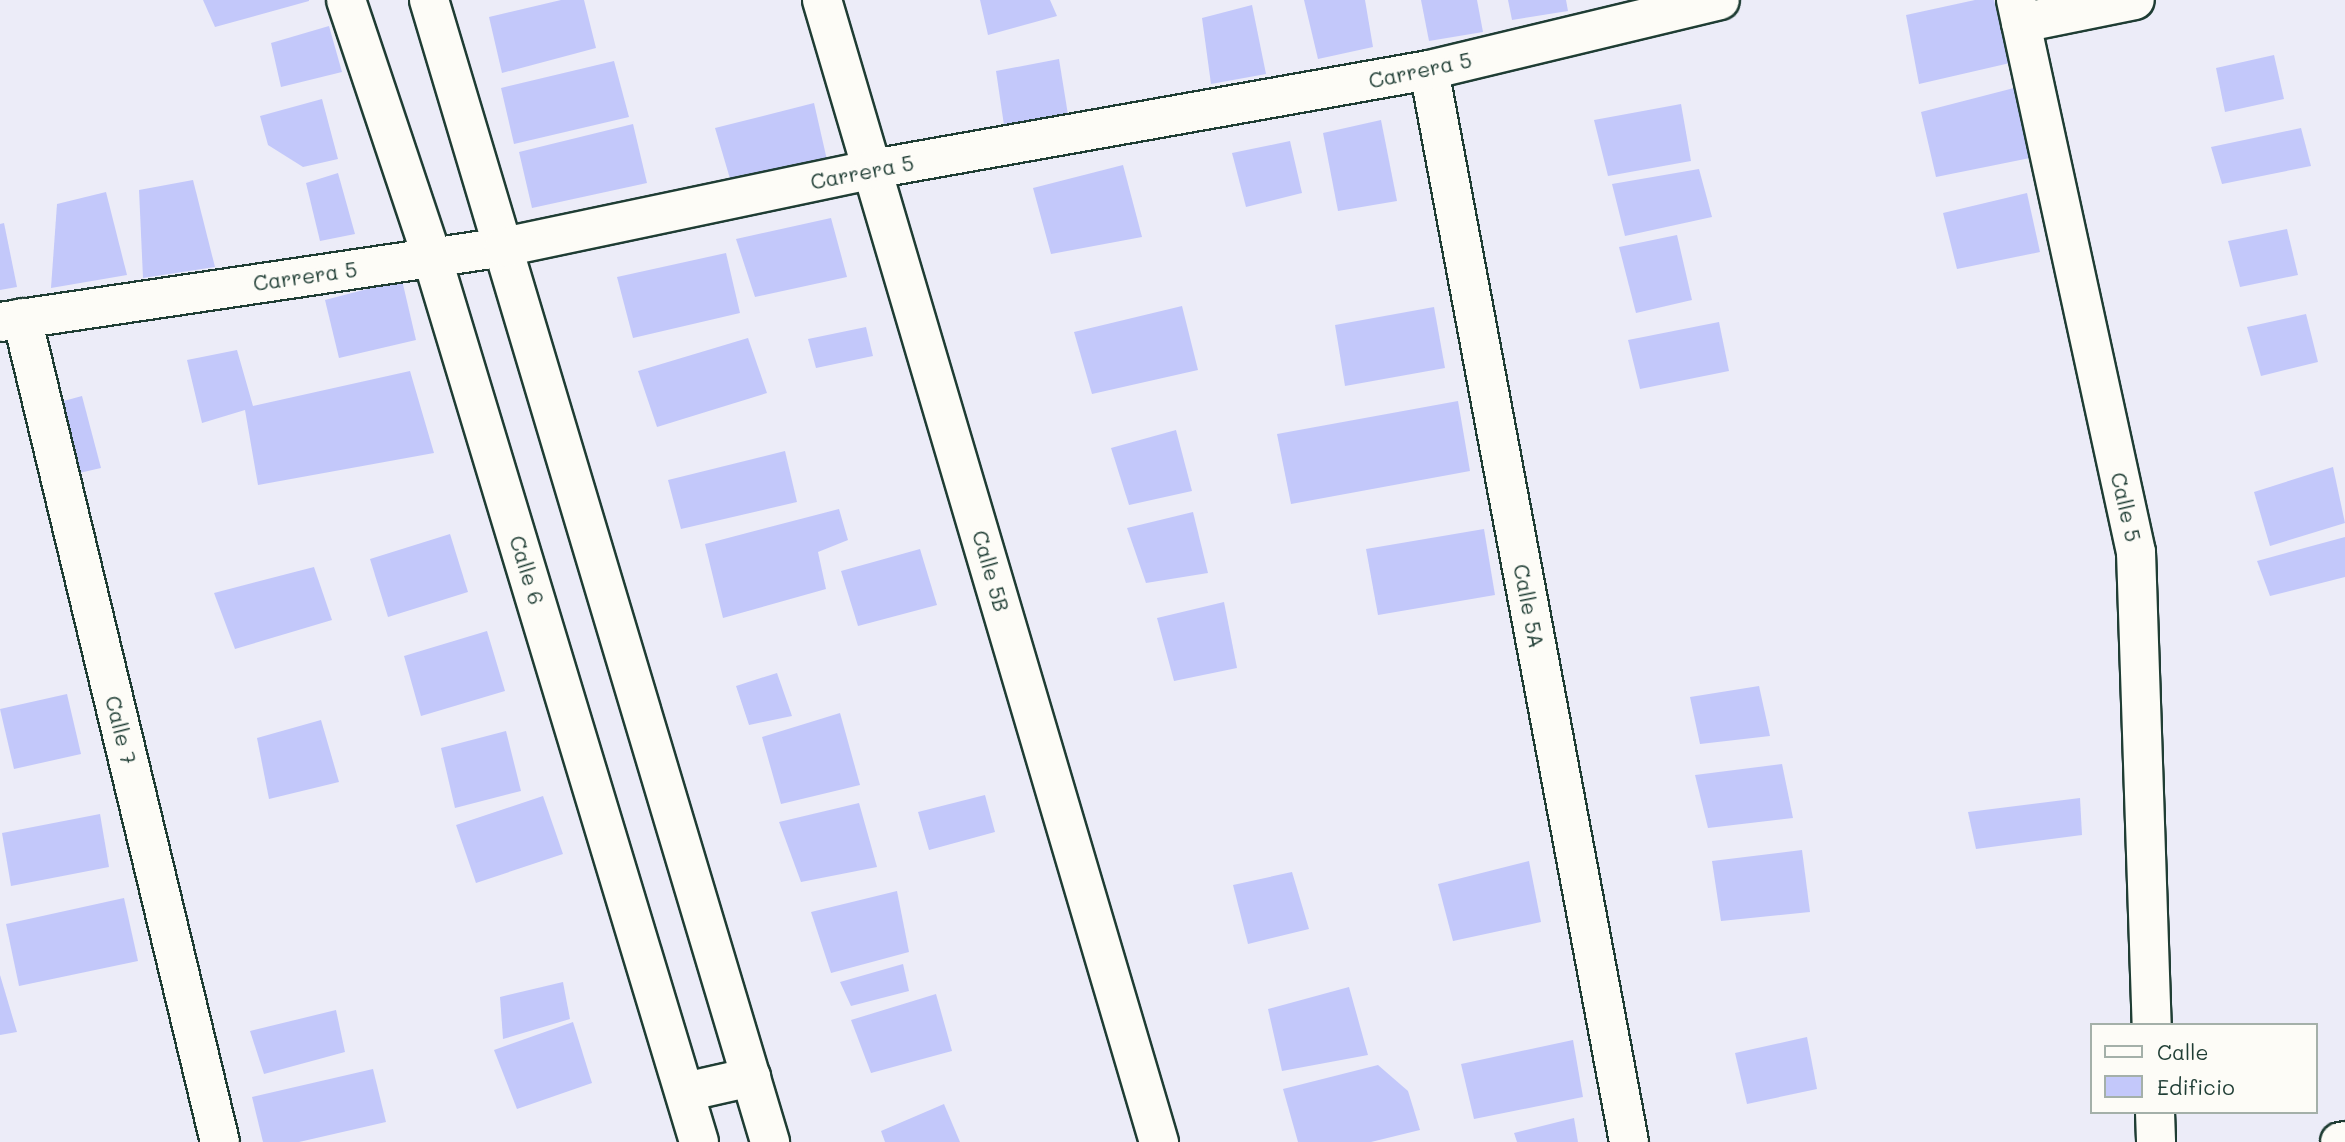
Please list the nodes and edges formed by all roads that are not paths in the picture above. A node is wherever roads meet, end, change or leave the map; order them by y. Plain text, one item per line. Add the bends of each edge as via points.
1 (346, 0) edge
2 (429, 0) edge
3 (822, 0) edge
4 (1720, 0) edge
5 (2135, 0) edge
6 (2018, 12) edge
7 (1429, 70) junction
8 (873, 169) junction
9 (504, 247) junction
10 (432, 257) junction
11 (11, 320) edge
12 (2152, 1023) edge
13 (751, 1077) junction
14 (685, 1091) junction
15 (2155, 1114) edge
16 (220, 1142) edge
17 (699, 1142) edge
18 (770, 1142) edge
19 (1159, 1142) edge
20 (1629, 1142) edge
21 (2155, 1142) edge

1 - 10 street, Calle 6
2 - 9 street
3 - 8 street, Calle 5B
4 - 7 street, Carrera 5
5 - 6 street
6 - 12 street, Calle 5 via 2136,552
7 - 8 street, Carrera 5
7 - 20 street, Calle 5A
8 - 9 street, Carrera 5
8 - 19 street, Calle 5B
9 - 10 street, Carrera 5
9 - 13 street
10 - 11 street, Carrera 5
10 - 14 street, Calle 6
11 - 16 street, Calle 7
13 - 14 street
13 - 18 street
14 - 17 street, Calle 6
15 - 21 street

